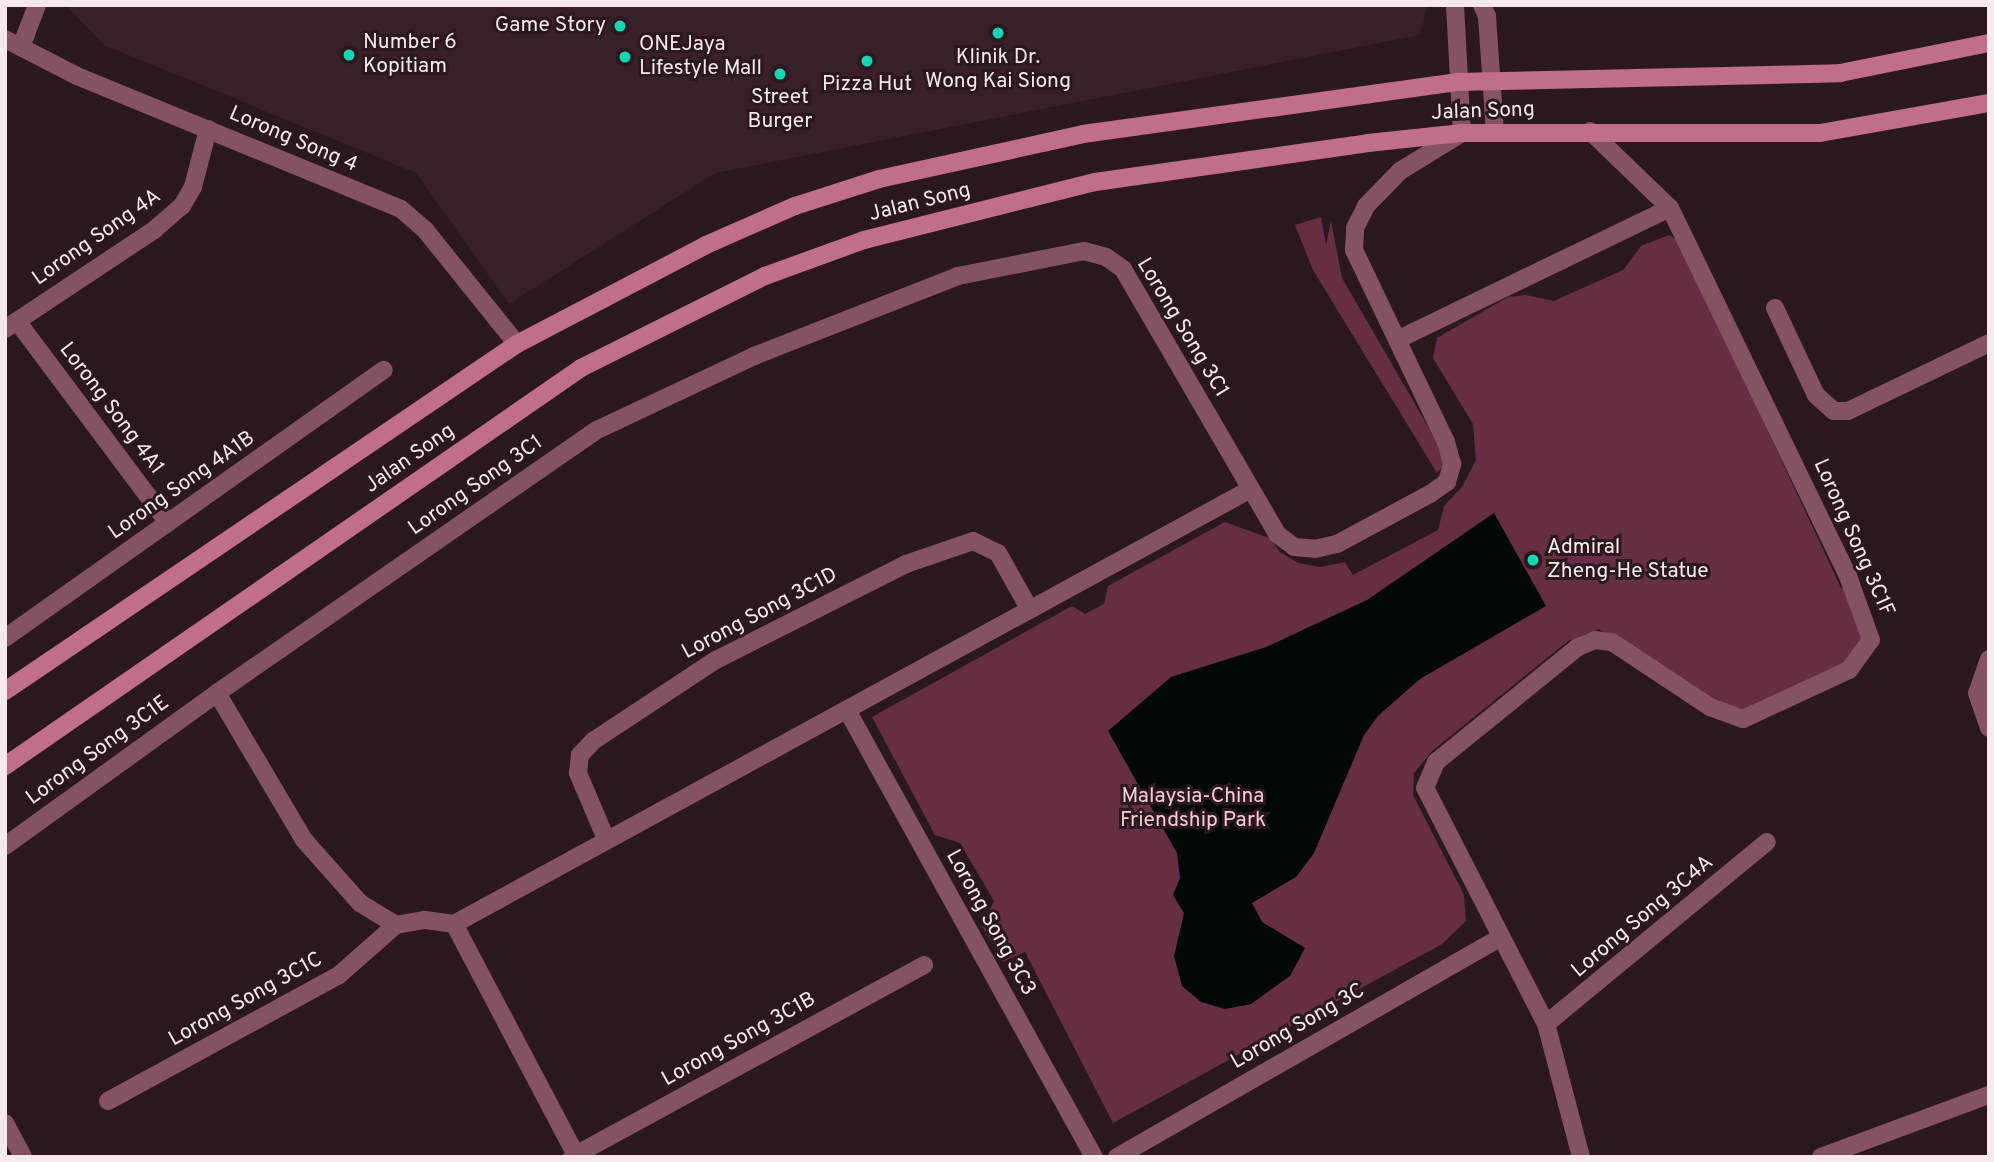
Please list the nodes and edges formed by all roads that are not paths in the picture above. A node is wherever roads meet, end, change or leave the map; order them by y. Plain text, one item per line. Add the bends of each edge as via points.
1 (37, 5) edge
2 (1455, 5) edge
3 (1482, 5) edge
4 (13, 43) edge
5 (1989, 43) edge
6 (1492, 81) junction
7 (1458, 82) junction
8 (1989, 103) edge
9 (208, 129) junction
10 (1590, 131) junction
11 (1495, 132) junction
12 (1462, 133) junction
13 (1670, 208) junction
14 (1775, 308) dead end
15 (11, 325) edge
16 (1399, 339) junction
17 (1989, 343) edge
18 (517, 344) junction
19 (384, 370) dead end
20 (1251, 489) junction
21 (168, 523) junction
22 (1030, 610) junction
23 (5, 638) edge
24 (1989, 659) edge
25 (5, 691) edge
26 (217, 693) junction
27 (847, 710) junction
28 (1989, 728) edge
29 (5, 766) edge
30 (606, 839) junction
31 (1767, 842) dead end
32 (5, 846) edge
33 (396, 925) junction
34 (454, 925) junction
35 (1501, 937) junction
36 (924, 965) dead end
37 (1546, 1024) junction
38 (1989, 1096) edge
39 (108, 1101) dead end
40 (5, 1123) edge
41 (575, 1156) edge
42 (23, 1157) edge
43 (1094, 1157) edge
44 (1117, 1157) edge
45 (1581, 1157) edge
46 (1821, 1157) edge

1 - 4 street
2 - 7 street
3 - 6 street
4 - 9 street, Lorong Song 4 via 77,76
5 - 6 main road, Jalan Song via 1840,74
6 - 7 main road, Jalan Song
6 - 11 street
7 - 12 street
7 - 18 main road, Jalan Song via 1083,134 879,179 795,206 706,245
8 - 10 main road, Jalan Song via 1820,134
9 - 15 street, Lorong Song 4A via 193,187 182,206 154,230
9 - 18 street, Lorong Song 4 via 414,217
10 - 11 main road, Jalan Song
10 - 13 street, Lorong Song 3C1F
11 - 12 main road, Jalan Song
12 - 16 street via 1399,171 1366,206 1355,228 1354,250
12 - 29 main road, Jalan Song via 1095,182 864,240 765,276 581,368
13 - 16 street
13 - 35 street, Lorong Song 3C1F via 1842,564 1871,640 1849,670 1743,719 1710,707 1612,642 1595,640 1578,647 1436,762 1425,788
14 - 17 street via 1816,395 1834,411 1848,411
15 - 21 street, Lorong Song 4A1
16 - 20 street, Lorong Song 3C1 via 1447,442 1452,464 1447,482 1337,544 1315,549 1294,547 1277,534
18 - 25 main road, Jalan Song
19 - 21 street, Lorong Song 4A1B
20 - 22 street
20 - 26 street, Lorong Song 3C1 via 1123,269 1106,257 1084,251 958,276 754,356 597,430
21 - 23 street, Lorong Song 4A1B
22 - 27 street
22 - 30 street, Lorong Song 3C1D via 998,553 973,541 906,564 716,660 593,741 580,755 578,773
24 - 28 street via 1977,694
26 - 32 street, Lorong Song 3C1E
26 - 33 street via 304,840 360,903
27 - 30 street
27 - 43 street, Lorong Song 3C3
30 - 34 street
31 - 37 street, Lorong Song 3C4A
33 - 34 street via 424,920
33 - 39 street, Lorong Song 3C1C via 339,975
34 - 41 street
35 - 37 street
35 - 44 street, Lorong Song 3C
36 - 41 street, Lorong Song 3C1B
37 - 45 street
38 - 46 street
40 - 42 street

